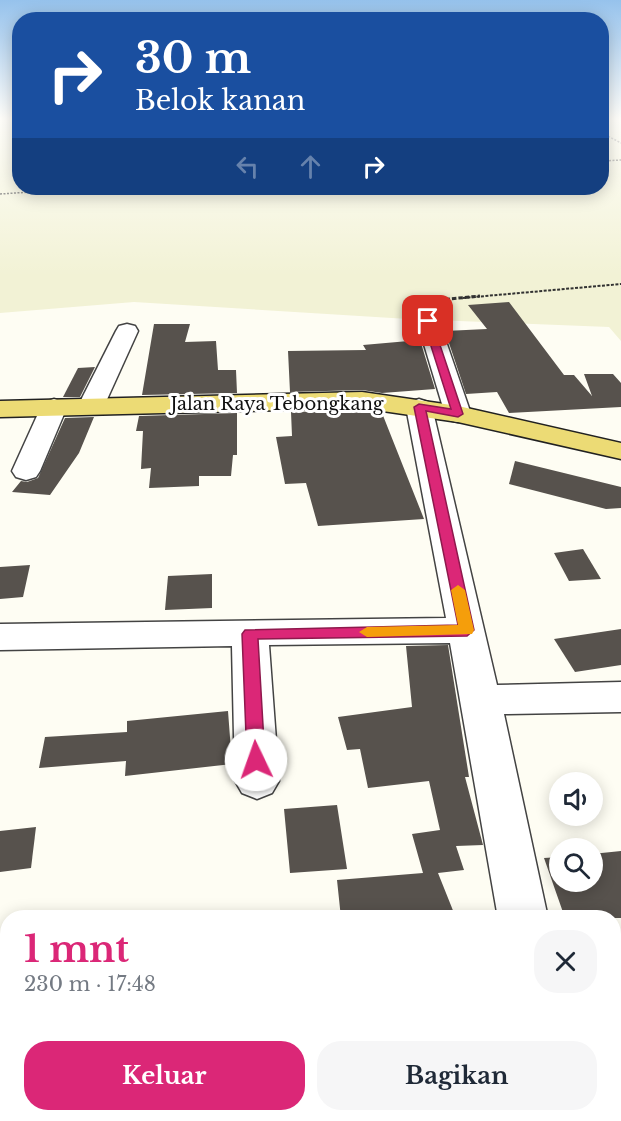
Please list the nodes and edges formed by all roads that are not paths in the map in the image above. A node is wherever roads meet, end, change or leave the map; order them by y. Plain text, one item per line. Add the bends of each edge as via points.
1 (428, 321) dead end
2 (127, 331) dead end
3 (91, 406) junction
4 (54, 407) junction
5 (419, 407) junction
6 (0, 410) edge
7 (458, 414) junction
8 (621, 451) edge
9 (26, 471) dead end
10 (467, 630) junction
11 (250, 634) junction
12 (0, 637) edge
13 (621, 697) edge
14 (481, 700) junction
15 (257, 782) dead end
16 (520, 910) edge

1 - 7 street
2 - 3 street
3 - 4 main road, Jalan Raya Tebongkang
3 - 5 main road, Jalan Raya Tebongkang via 362,400
4 - 6 main road, Jalan Raya Tebongkang
4 - 9 street
5 - 7 main road, Jalan Raya Tebongkang
5 - 10 street
7 - 8 main road, Jalan Raya Tebongkang
10 - 11 street
10 - 14 street
11 - 12 street
11 - 15 street
13 - 14 street
14 - 16 street

